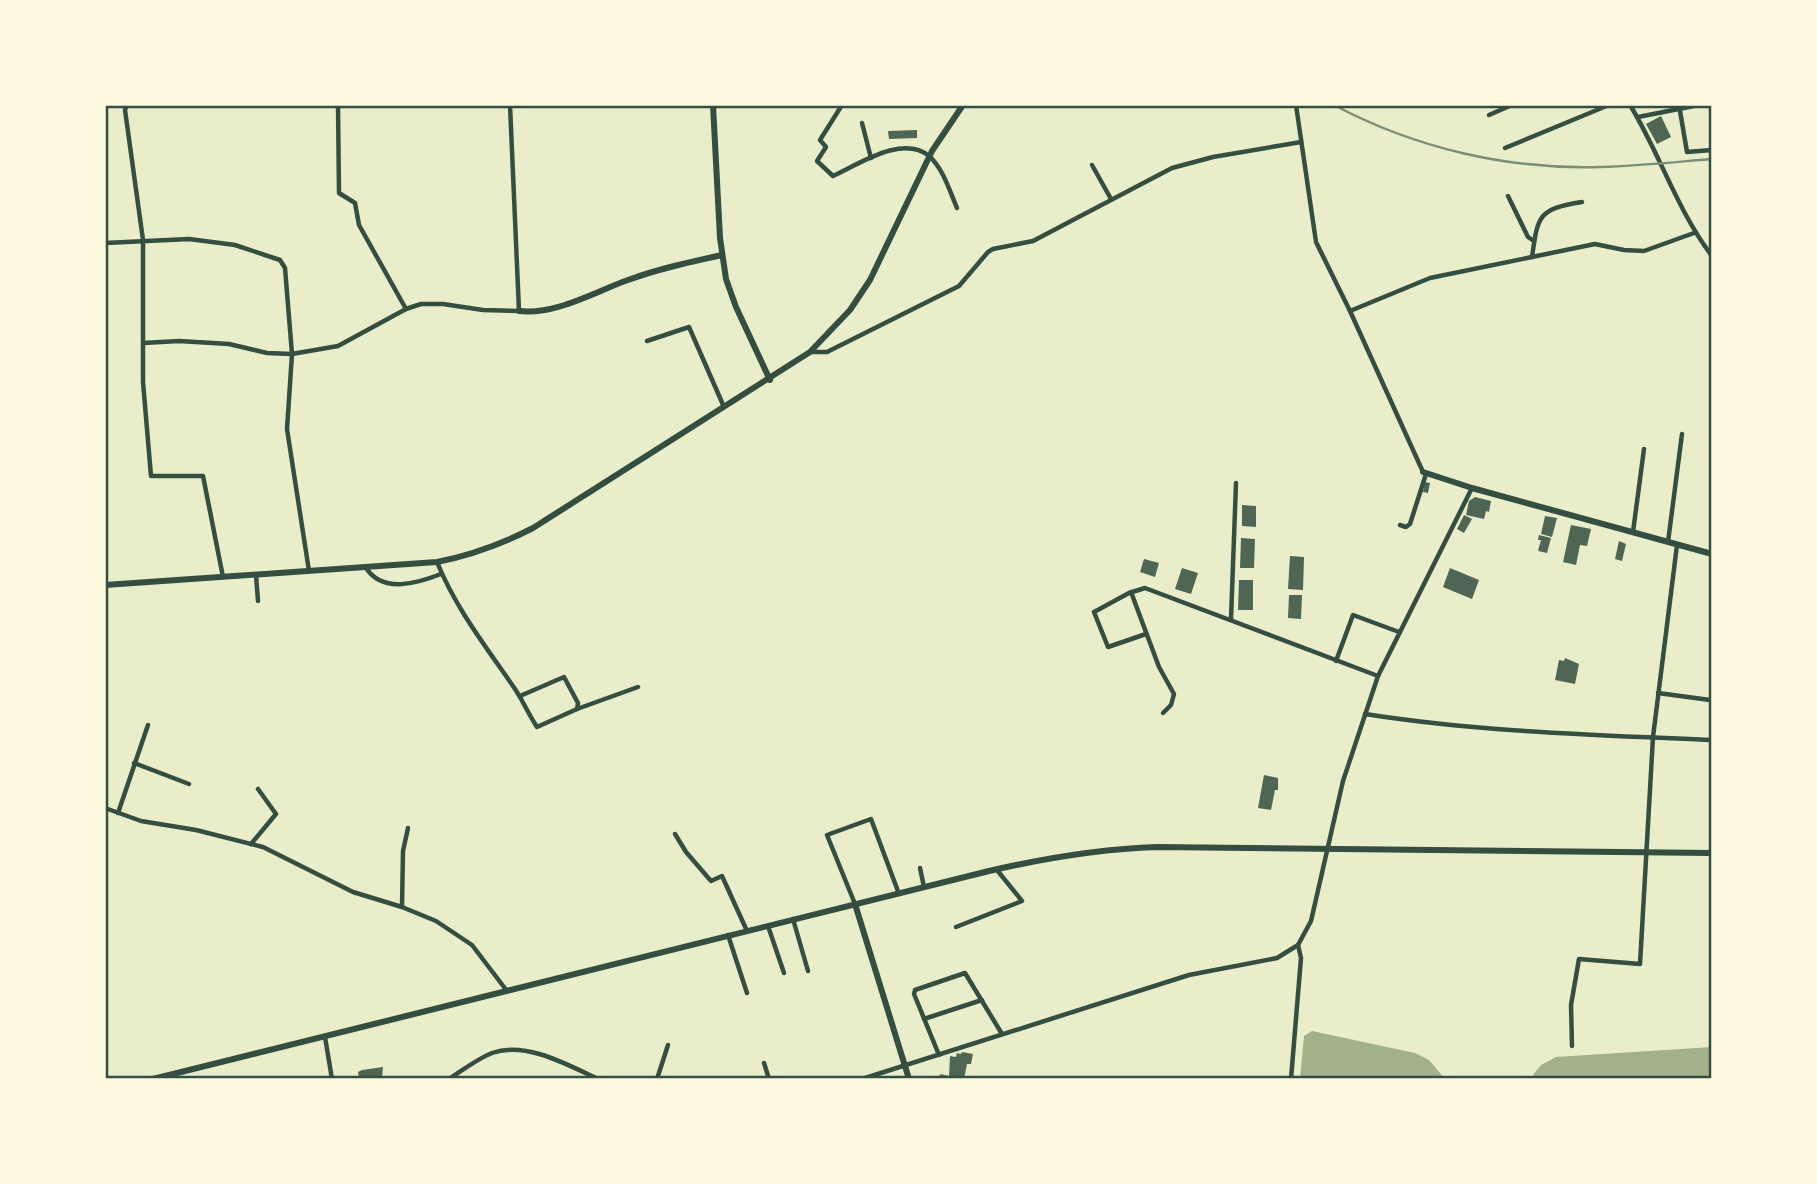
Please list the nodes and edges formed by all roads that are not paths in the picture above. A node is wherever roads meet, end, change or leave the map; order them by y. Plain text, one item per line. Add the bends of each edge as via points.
1 (127, 105) edge
2 (338, 105) edge
3 (510, 105) edge
4 (713, 105) edge
5 (842, 105) edge
6 (963, 105) edge
7 (1296, 105) edge
8 (1512, 105) edge
9 (1609, 105) edge
10 (1630, 105) edge
11 (1699, 105) edge
12 (1679, 107) edge
13 (1489, 115) dead end
14 (1637, 117) junction
15 (862, 123) dead end
16 (1301, 142) junction
17 (1505, 148) dead end
18 (1712, 150) edge
19 (929, 156) junction
20 (872, 158) junction
21 (1093, 165) dead end
22 (1508, 196) dead end
23 (1111, 199) junction
24 (1582, 202) dead end
25 (957, 208) dead end
26 (1695, 233) junction
27 (143, 240) junction
28 (1534, 241) junction
29 (105, 243) edge
30 (722, 255) junction
31 (1712, 256) edge
32 (1532, 257) junction
33 (406, 309) junction
34 (519, 310) junction
35 (1350, 311) junction
36 (647, 341) dead end
37 (143, 343) junction
38 (810, 352) junction
39 (292, 354) junction
40 (770, 380) junction
41 (724, 408) junction
42 (1682, 435) dead end
43 (1644, 449) dead end
44 (1424, 473) junction
45 (1236, 482) dead end
46 (1472, 488) junction
47 (1400, 525) dead end
48 (1633, 533) junction
49 (1668, 542) junction
50 (1677, 545) junction
51 (1712, 554) edge
52 (437, 562) junction
53 (366, 568) junction
54 (309, 571) junction
55 (441, 574) junction
56 (256, 575) junction
57 (223, 577) junction
58 (105, 585) edge
59 (1131, 592) junction
60 (258, 601) dead end
61 (1231, 620) junction
62 (1399, 632) junction
63 (1146, 634) junction
64 (1336, 661) junction
65 (1378, 676) junction
66 (638, 687) dead end
67 (1658, 693) junction
68 (520, 696) junction
69 (1710, 700) dead end
70 (577, 709) junction
71 (1163, 713) dead end
72 (1365, 714) junction
73 (148, 725) dead end
74 (1653, 737) junction
75 (1712, 740) edge
76 (134, 764) junction
77 (189, 784) dead end
78 (258, 789) dead end
79 (105, 808) edge
80 (118, 813) junction
81 (408, 828) dead end
82 (676, 834) dead end
83 (251, 844) junction
84 (1326, 851) junction
85 (1647, 853) junction
86 (1712, 853) edge
87 (920, 868) dead end
88 (996, 869) junction
89 (924, 887) junction
90 (899, 894) junction
91 (855, 904) junction
92 (402, 907) junction
93 (793, 919) junction
94 (768, 926) junction
95 (956, 927) dead end
96 (747, 931) junction
97 (728, 935) junction
98 (1298, 945) junction
99 (808, 971) dead end
100 (784, 973) dead end
101 (507, 991) junction
102 (747, 993) dead end
103 (982, 1000) junction
104 (925, 1019) junction
105 (1002, 1034) junction
106 (325, 1037) junction
107 (668, 1045) dead end
108 (1572, 1046) dead end
109 (939, 1055) junction
110 (764, 1063) dead end
111 (906, 1065) junction
112 (153, 1079) edge
113 (332, 1079) edge
114 (449, 1079) edge
115 (598, 1079) edge
116 (657, 1079) edge
117 (769, 1079) edge
118 (862, 1079) edge
119 (909, 1079) edge
120 (1292, 1079) edge

1 - 27 street
2 - 33 street via 339,193 355,202 359,225
3 - 34 street
4 - 30 street
5 - 20 street via 820,140 826,148 817,161 834,176
6 - 19 street
7 - 16 street
8 - 13 street
9 - 17 street
10 - 14 street
11 - 12 street
12 - 14 street
12 - 18 street via 1687,152
14 - 26 street
15 - 20 street
16 - 23 street via 1172,168
16 - 35 street via 1316,242
19 - 20 street via 920,149 892,149
19 - 25 street
19 - 38 street via 870,280 840,323
21 - 23 street
22 - 28 street
23 - 38 street via 1033,241 993,249 959,285 827,352
24 - 28 street via 1542,215
26 - 31 street
26 - 32 street via 1644,251 1595,244
27 - 29 street
27 - 37 street
27 - 39 street via 235,245 280,260 285,268
28 - 32 street
30 - 34 street via 630,279 558,306
30 - 40 street via 736,307
32 - 35 street via 1426,279
33 - 34 street via 431,303
33 - 39 street via 338,346
35 - 44 street
36 - 41 street via 689,327
37 - 39 street via 229,344
37 - 57 street via 151,476 203,476
38 - 40 street
39 - 54 street via 287,429
40 - 41 street
41 - 52 street via 533,528 472,555
42 - 49 street
43 - 48 street
44 - 46 street
44 - 47 street via 1410,524
45 - 61 street
46 - 48 street
46 - 62 street
48 - 49 street
49 - 50 street
50 - 51 street
50 - 67 street
52 - 53 street
52 - 55 street
53 - 54 street
53 - 55 street via 377,579 393,584 416,583
54 - 56 street
55 - 68 street
56 - 57 street
56 - 60 street
57 - 58 street
59 - 61 street via 1144,588
59 - 63 street
59 - 63 street via 1094,612 1100,630 1108,648
61 - 64 street
62 - 64 street via 1353,615
62 - 65 street
63 - 71 street via 1174,694
64 - 65 street
65 - 72 street
66 - 70 street
67 - 69 street
67 - 74 street
68 - 70 street via 537,727
68 - 70 street via 564,677
72 - 74 street via 1438,725
72 - 84 street
73 - 76 street
74 - 75 street
74 - 85 street
76 - 77 street
76 - 80 street
78 - 83 street via 276,814
79 - 80 street
80 - 83 street
81 - 92 street via 402,860
82 - 96 street via 711,882 722,876
83 - 92 street via 353,892
84 - 85 street
84 - 88 street via 1108,849
84 - 98 street via 1311,921
85 - 86 street
85 - 108 street via 1640,964 1579,960
87 - 89 street
88 - 89 street
88 - 95 street via 1022,901
89 - 90 street
90 - 91 street
90 - 91 street via 871,818 827,835
91 - 93 street
91 - 111 street
92 - 101 street via 465,938
93 - 94 street
93 - 99 street
94 - 96 street
94 - 100 street
96 - 97 street
97 - 101 street
97 - 102 street
98 - 105 street via 1277,958 1189,975
98 - 120 street via 1301,958
101 - 106 street
103 - 104 street
103 - 104 street via 965,973 915,990
103 - 105 street
104 - 109 street
105 - 109 street
106 - 112 street
106 - 113 street
107 - 116 street
109 - 111 street
110 - 117 street
111 - 118 street
111 - 119 street
114 - 115 street via 482,1058 512,1049 546,1057

